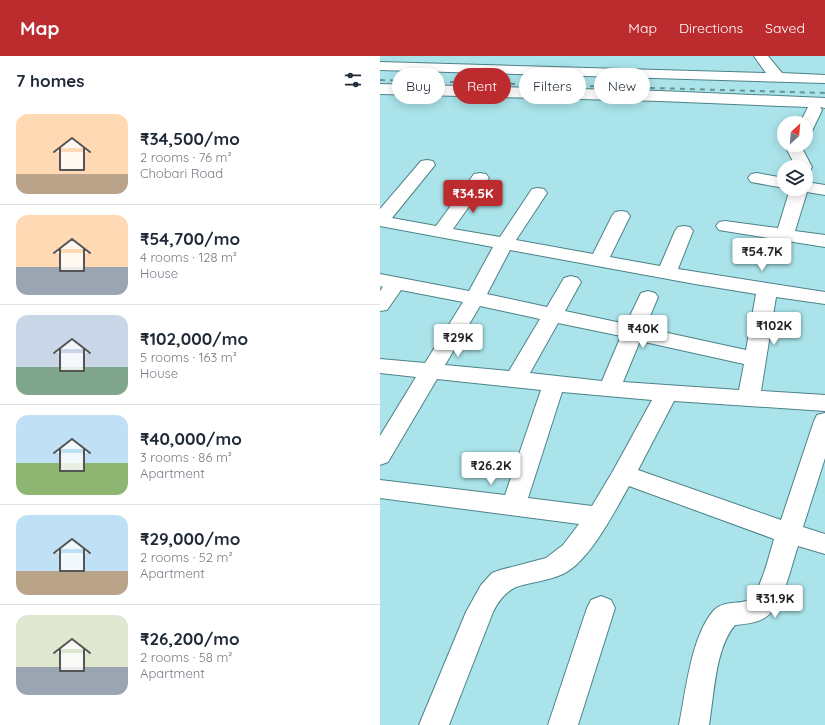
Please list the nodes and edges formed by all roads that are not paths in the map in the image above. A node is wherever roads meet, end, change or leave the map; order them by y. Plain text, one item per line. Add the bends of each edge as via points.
1 (761, 56) edge
2 (380, 66) edge
3 (778, 78) junction
4 (825, 79) edge
5 (380, 89) edge
6 (782, 108) dead end
7 (821, 108) edge
8 (813, 119) edge
9 (427, 165) dead end
10 (480, 178) dead end
11 (757, 178) dead end
12 (777, 182) edge
13 (813, 188) edge
14 (825, 190) edge
15 (538, 193) dead end
16 (797, 196) edge
17 (621, 216) dead end
18 (380, 220) edge
19 (725, 226) dead end
20 (684, 231) dead end
21 (442, 232) junction
22 (785, 235) junction
23 (825, 241) edge
24 (505, 243) junction
25 (599, 260) junction
26 (667, 273) junction
27 (388, 281) edge
28 (571, 282) dead end
29 (767, 289) junction
30 (648, 297) dead end
31 (475, 298) junction
32 (825, 298) edge
33 (380, 305) edge
34 (552, 315) junction
35 (632, 333) junction
36 (756, 359) junction
37 (380, 366) edge
38 (430, 372) junction
39 (515, 380) junction
40 (554, 384) junction
41 (609, 389) junction
42 (667, 393) junction
43 (749, 398) junction
44 (825, 403) edge
45 (825, 421) edge
46 (380, 456) edge
47 (624, 475) junction
48 (380, 489) edge
49 (513, 507) junction
50 (598, 517) junction
51 (788, 533) junction
52 (825, 544) edge
53 (601, 608) dead end
54 (434, 725) edge
55 (564, 725) edge
56 (694, 725) edge

1 - 3 street
2 - 3 street via 643,68
3 - 4 street
5 - 7 street via 660,96
6 - 7 street
7 - 8 street
9 - 18 street
10 - 21 street
11 - 12 street
13 - 14 street
15 - 24 street
16 - 22 street
17 - 25 street
18 - 21 street
19 - 22 street
20 - 26 street
21 - 24 street
22 - 23 street
24 - 25 street
24 - 31 street
25 - 26 street
26 - 29 street
27 - 31 street
27 - 33 street
28 - 34 street
29 - 32 street
29 - 36 street
30 - 35 street
31 - 34 street
31 - 38 street
34 - 35 street
34 - 39 street
35 - 36 street
35 - 41 street
36 - 43 street
37 - 38 street
38 - 39 street
38 - 46 street
39 - 40 street
40 - 41 street
40 - 49 street
41 - 42 street
42 - 43 street
42 - 47 street
43 - 44 street
45 - 51 street
47 - 50 street
47 - 51 street
48 - 49 street
49 - 50 street
50 - 54 street via 579,545 564,560 533,574 512,575 496,586 482,606
51 - 52 street
51 - 56 street via 772,586 765,599 759,607 748,612 726,616 710,642
53 - 55 street

